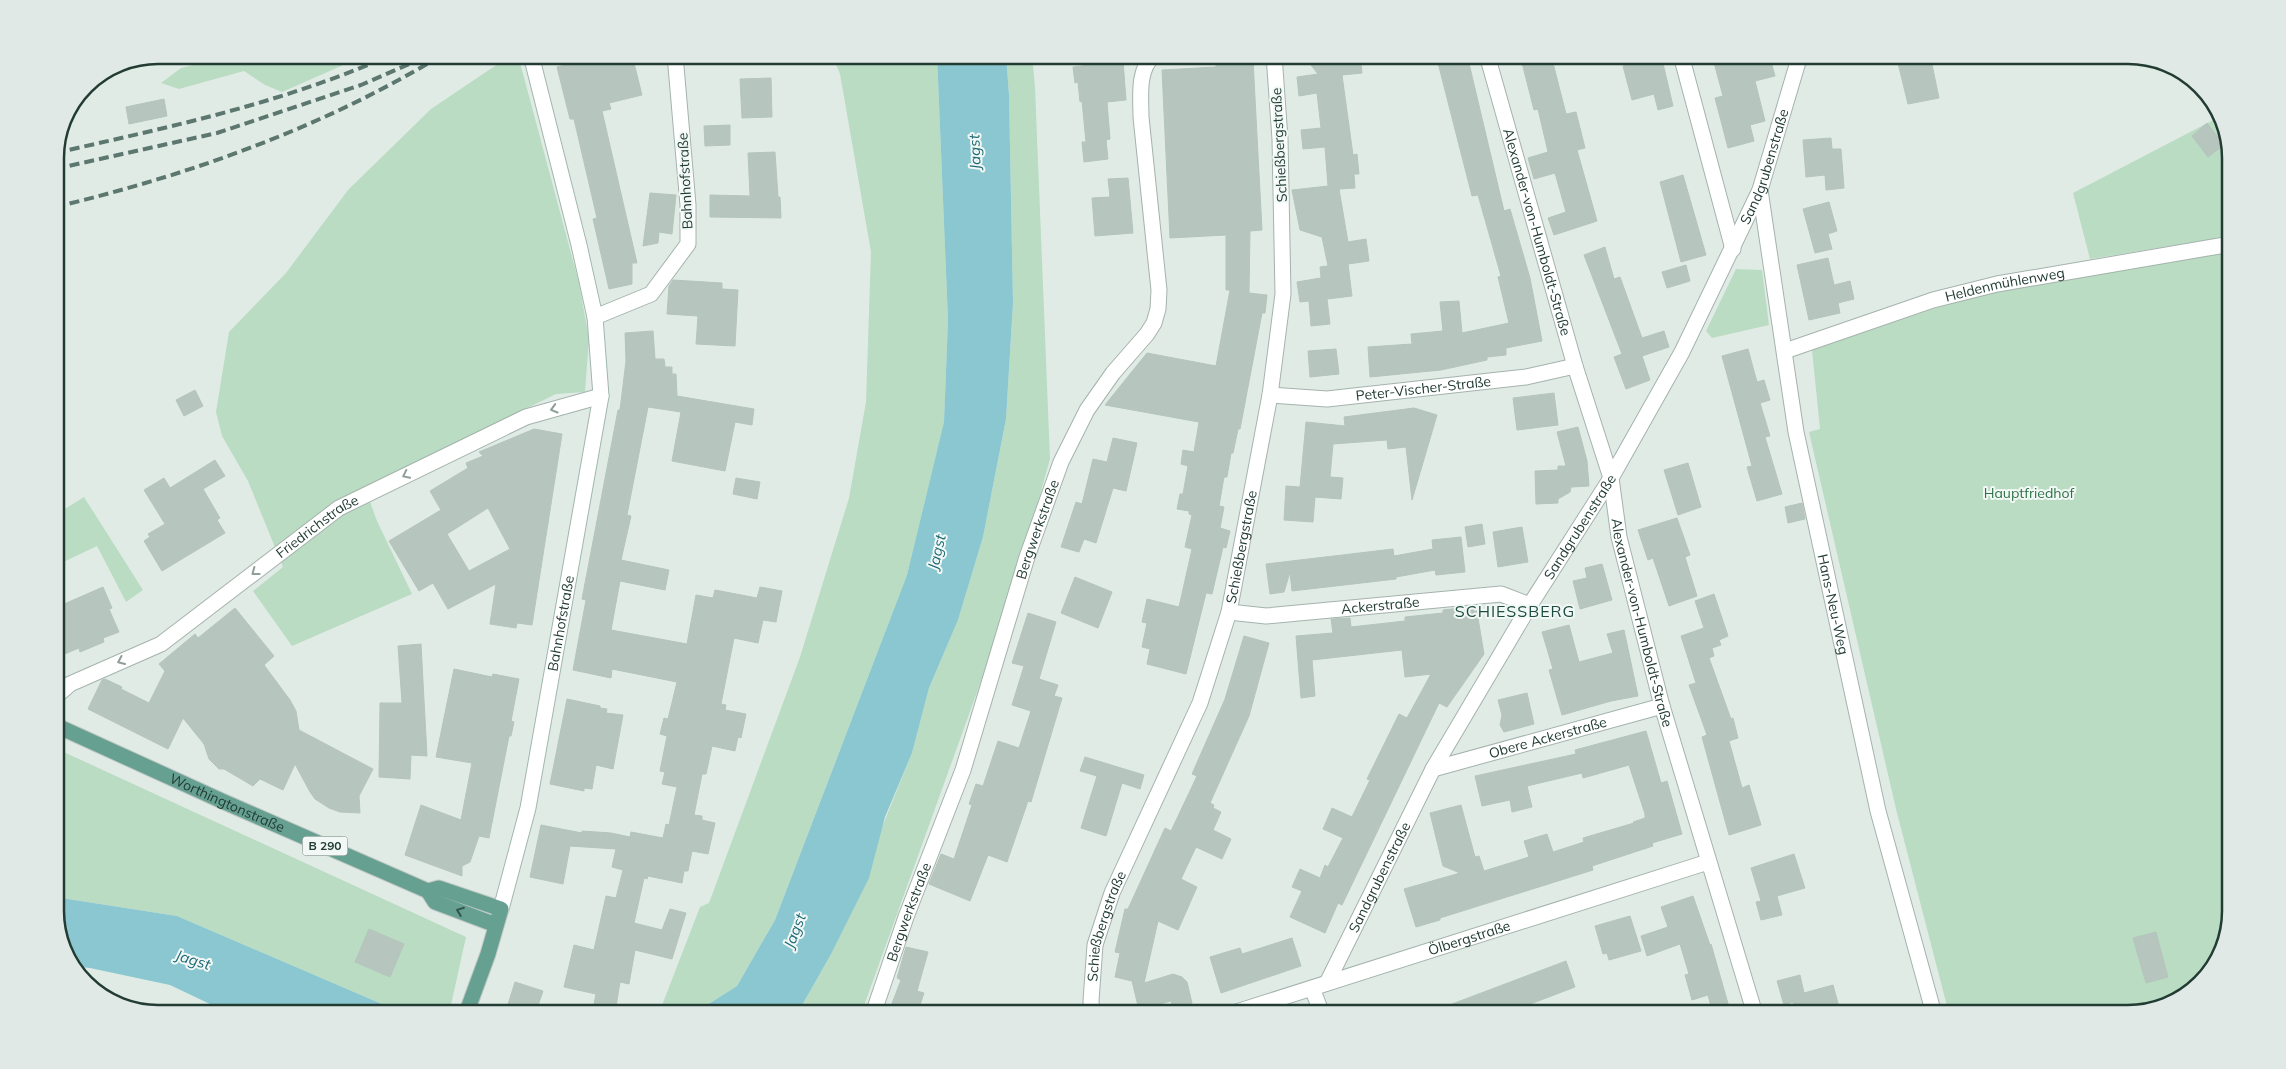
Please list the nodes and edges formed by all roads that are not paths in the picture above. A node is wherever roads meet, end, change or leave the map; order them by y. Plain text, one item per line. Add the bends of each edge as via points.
1 (532, 64) edge
2 (676, 64) edge
3 (1146, 64) edge
4 (1275, 64) edge
5 (1490, 64) edge
6 (1683, 64) edge
7 (1797, 64) edge
8 (1760, 190) junction
9 (2222, 246) edge
10 (1733, 249) junction
11 (595, 317) junction
12 (1785, 351) junction
13 (1575, 366) junction
14 (1270, 395) junction
15 (601, 396) junction
16 (1611, 478) junction
17 (1530, 605) junction
18 (1229, 612) junction
19 (64, 689) edge
20 (1662, 706) junction
21 (64, 729) edge
22 (1432, 769) junction
23 (1708, 862) junction
24 (428, 891) junction
25 (501, 909) junction
26 (496, 925) junction
27 (1327, 982) junction
28 (1312, 988) junction
29 (470, 1005) edge
30 (876, 1005) edge
31 (1091, 1005) edge
32 (1258, 1005) edge
33 (1319, 1005) edge
34 (1752, 1005) edge
35 (1932, 1005) edge

1 - 11 street, Bahnhofstraße
2 - 11 street, Bahnhofstraße via 688,205 688,244 650,294
3 - 30 street, Bergwerkstraße via 1141,89 1141,118 1159,290 1154,323 1086,410 1061,462 1027,557 963,770
4 - 14 street, Schießbergstraße via 1280,139 1283,294
5 - 13 street, Alexander-von-Humboldt-Straße
6 - 10 street
7 - 8 street, Sandgrubenstraße
8 - 10 street, Sandgrubenstraße
8 - 12 street, Hans-Neu-Weg
9 - 12 street, Heldenmühlenweg via 1996,284 1933,300
10 - 16 street, Sandgrubenstraße via 1682,352
11 - 15 street, Bahnhofstraße
12 - 35 street, Hans-Neu-Weg via 1796,432 1878,811
13 - 14 street, Peter-Vischer-Straße via 1526,377 1327,399
13 - 16 street, Alexander-von-Humboldt-Straße
14 - 18 street, Schießbergstraße
15 -> 19 street, Friedrichstraße via 526,418 339,508 161,644
15 - 25 street, Bahnhofstraße via 528,808
16 - 17 street, Sandgrubenstraße
16 - 20 street, Alexander-von-Humboldt-Straße via 1619,537
17 - 18 street, Ackerstraße via 1501,594 1266,616
17 - 22 street, Sandgrubenstraße
18 - 31 street, Schießbergstraße via 1200,703 1112,893 1095,944
20 - 22 street, Obere Ackerstraße
20 - 23 street, Alexander-von-Humboldt-Straße
21 - 24 main road, Worthingtonstraße / B 290
22 - 27 street, Sandgrubenstraße
23 - 27 street, Ölbergstraße
23 - 34 street, Alexander-von-Humboldt-Straße
24 - 25 main road, Worthingtonstraße / B 290 via 439,888
26 -> 24 main road, Worthingtonstraße / B 290 via 435,902
25 - 26 main road, Bahnhofstraße
26 - 29 main road, Bahnhofstraße
27 - 28 street, Ölbergstraße
28 - 32 street, Ölbergstraße
28 - 33 street

